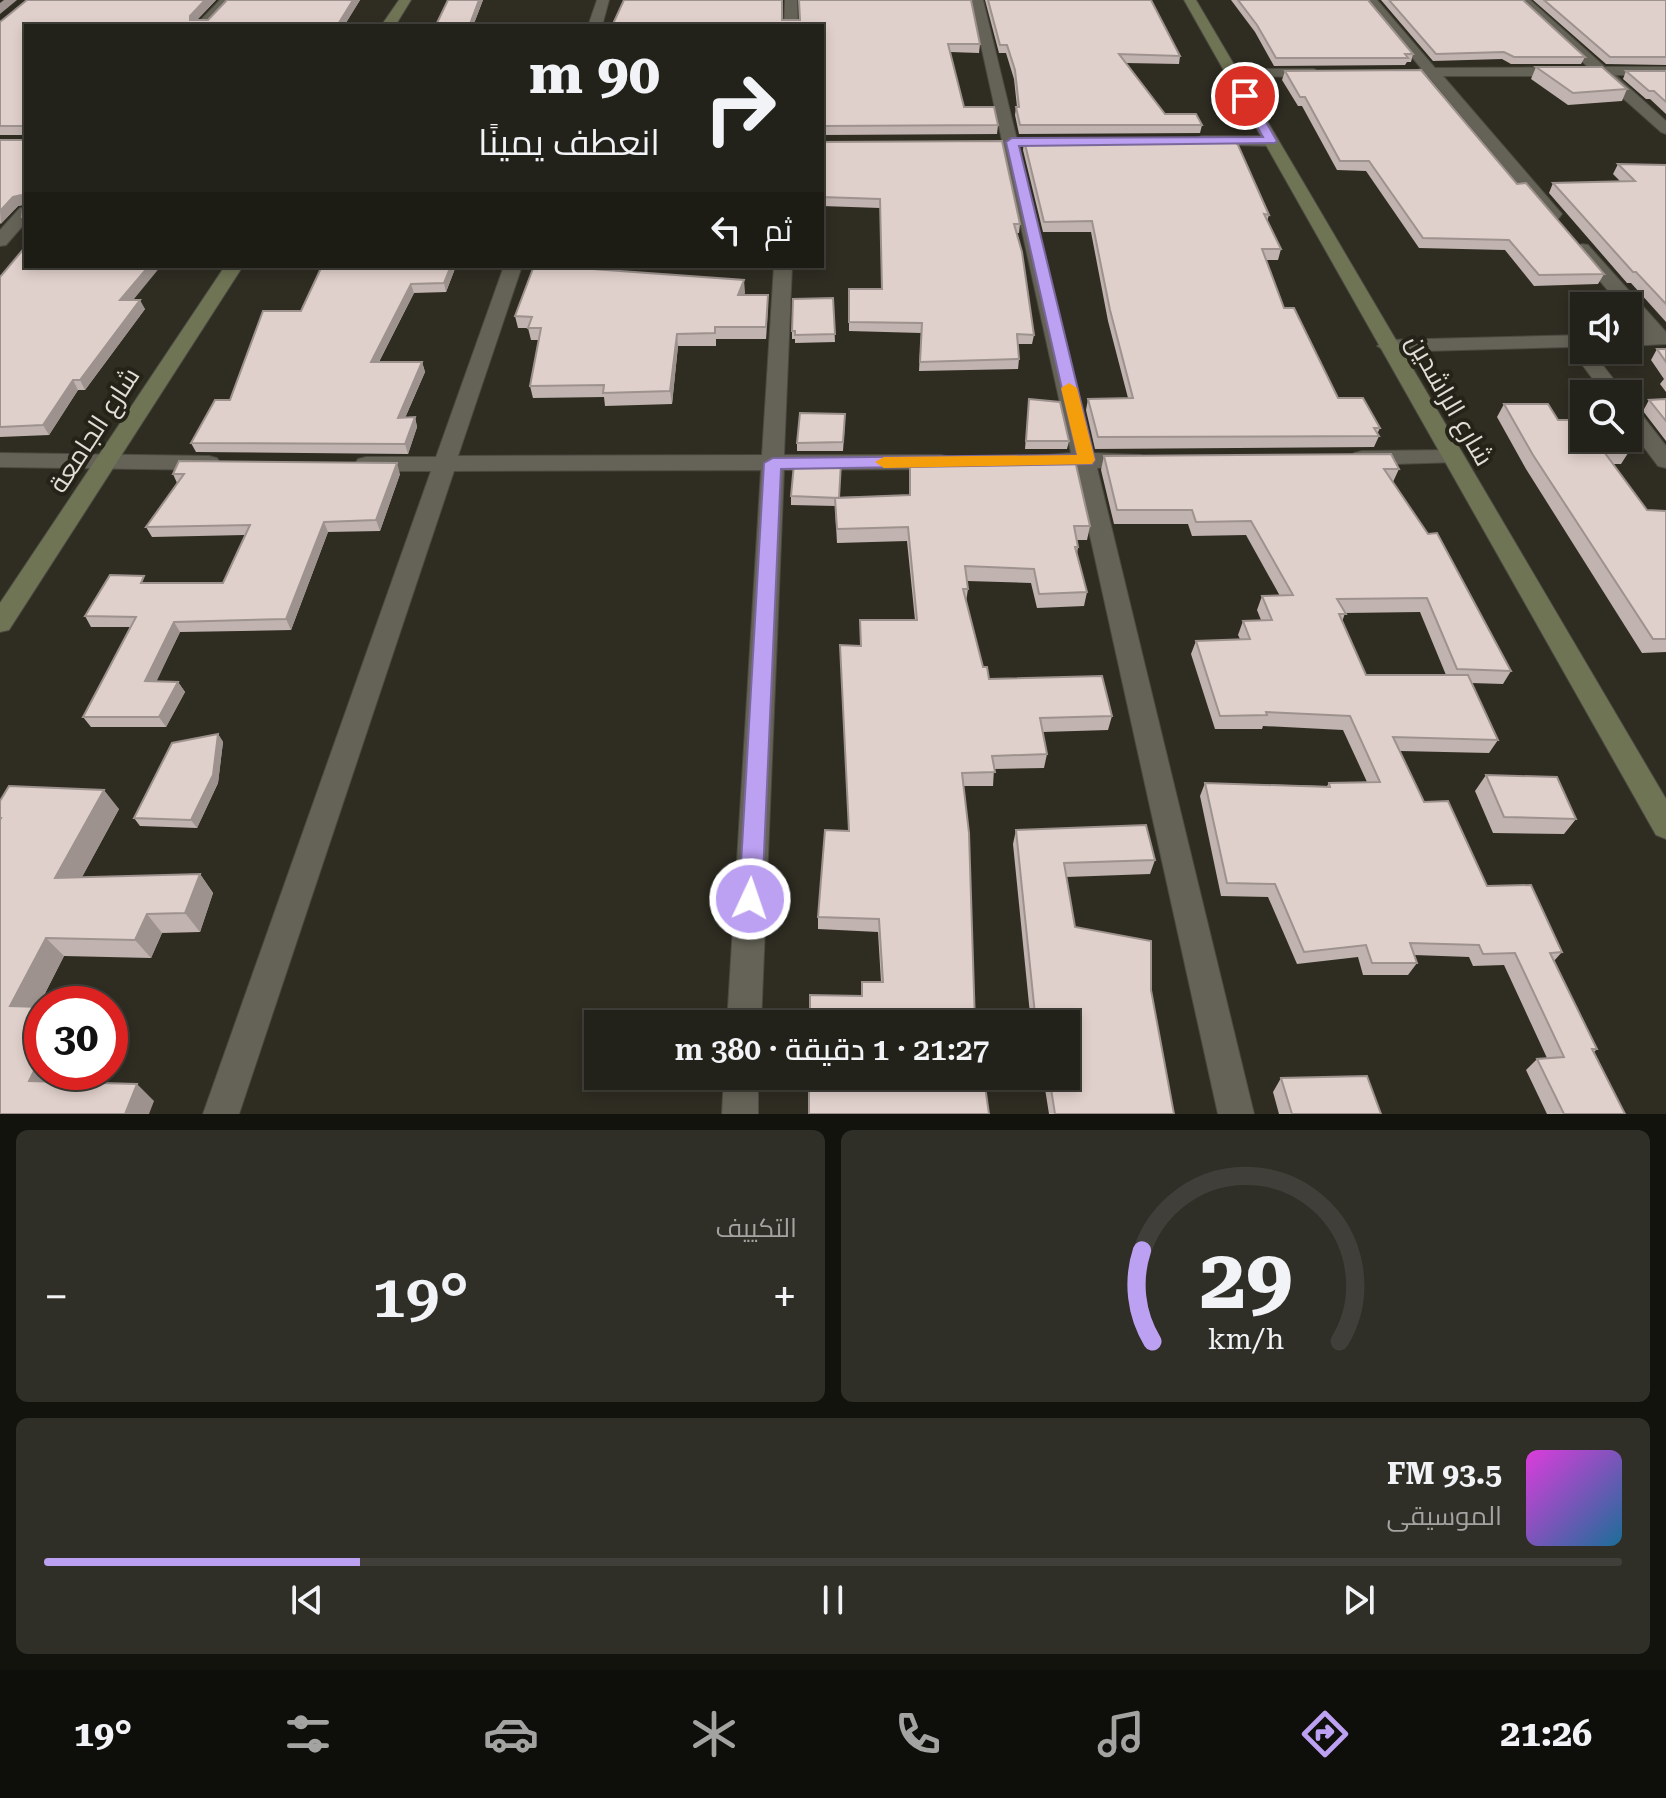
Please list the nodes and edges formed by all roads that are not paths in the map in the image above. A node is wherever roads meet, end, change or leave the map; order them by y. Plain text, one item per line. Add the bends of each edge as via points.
1 (227, 0) edge
2 (405, 0) edge
3 (603, 0) edge
4 (791, 0) edge
5 (977, 0) edge
6 (1190, 0) edge
7 (1370, 0) edge
8 (1522, 0) edge
9 (204, 24) edge
10 (389, 24) edge
11 (596, 24) edge
12 (791, 24) edge
13 (1666, 71) edge
14 (1401, 72) edge
15 (1432, 72) junction
16 (1604, 72) junction
17 (1232, 73) junction
18 (1324, 73) edge
19 (1666, 129) edge
20 (1179, 141) edge
21 (1271, 141) junction
22 (24, 214) edge
23 (0, 241) edge
24 (233, 268) edge
25 (512, 268) edge
26 (783, 268) edge
27 (1662, 338) edge
28 (1642, 339) edge
29 (1570, 342) edge
30 (1387, 346) junction
31 (1642, 429) edge
32 (1451, 457) junction
33 (1340, 458) edge
34 (0, 460) edge
35 (1086, 460) junction
36 (1150, 460) edge
37 (1024, 461) edge
38 (1666, 461) edge
39 (106, 462) junction
40 (961, 462) edge
41 (229, 463) edge
42 (338, 463) edge
43 (773, 463) junction
44 (446, 464) junction
45 (0, 623) edge
46 (1666, 826) edge
47 (745, 1010) edge
48 (741, 1090) edge
49 (221, 1114) edge
50 (740, 1114) edge
51 (1236, 1114) edge

1 - 9 street
2 - 10 street
3 - 11 street
4 - 12 street
5 - 35 street
6 - 17 street, شارع الراشدين
7 - 15 street
8 - 16 street
13 - 16 street
14 - 15 street
15 - 16 street
15 - 27 street
16 - 19 street
17 - 18 street
17 - 21 street, شارع الراشدين
20 - 21 street
21 - 30 street, شارع الراشدين
22 - 23 street
24 - 39 street, شارع الجامعة
25 - 44 street
26 - 43 street
27 - 28 street
29 - 30 street
30 - 32 street, شارع الراشدين
31 - 38 street
32 - 33 street
32 - 46 street, شارع الراشدين
34 - 39 street
35 - 36 street
35 - 37 street
35 - 51 street
39 - 41 street
39 - 45 street, شارع الجامعة
40 - 43 street
42 - 44 street
43 - 44 street
43 - 47 street
44 - 49 street
48 - 50 street

